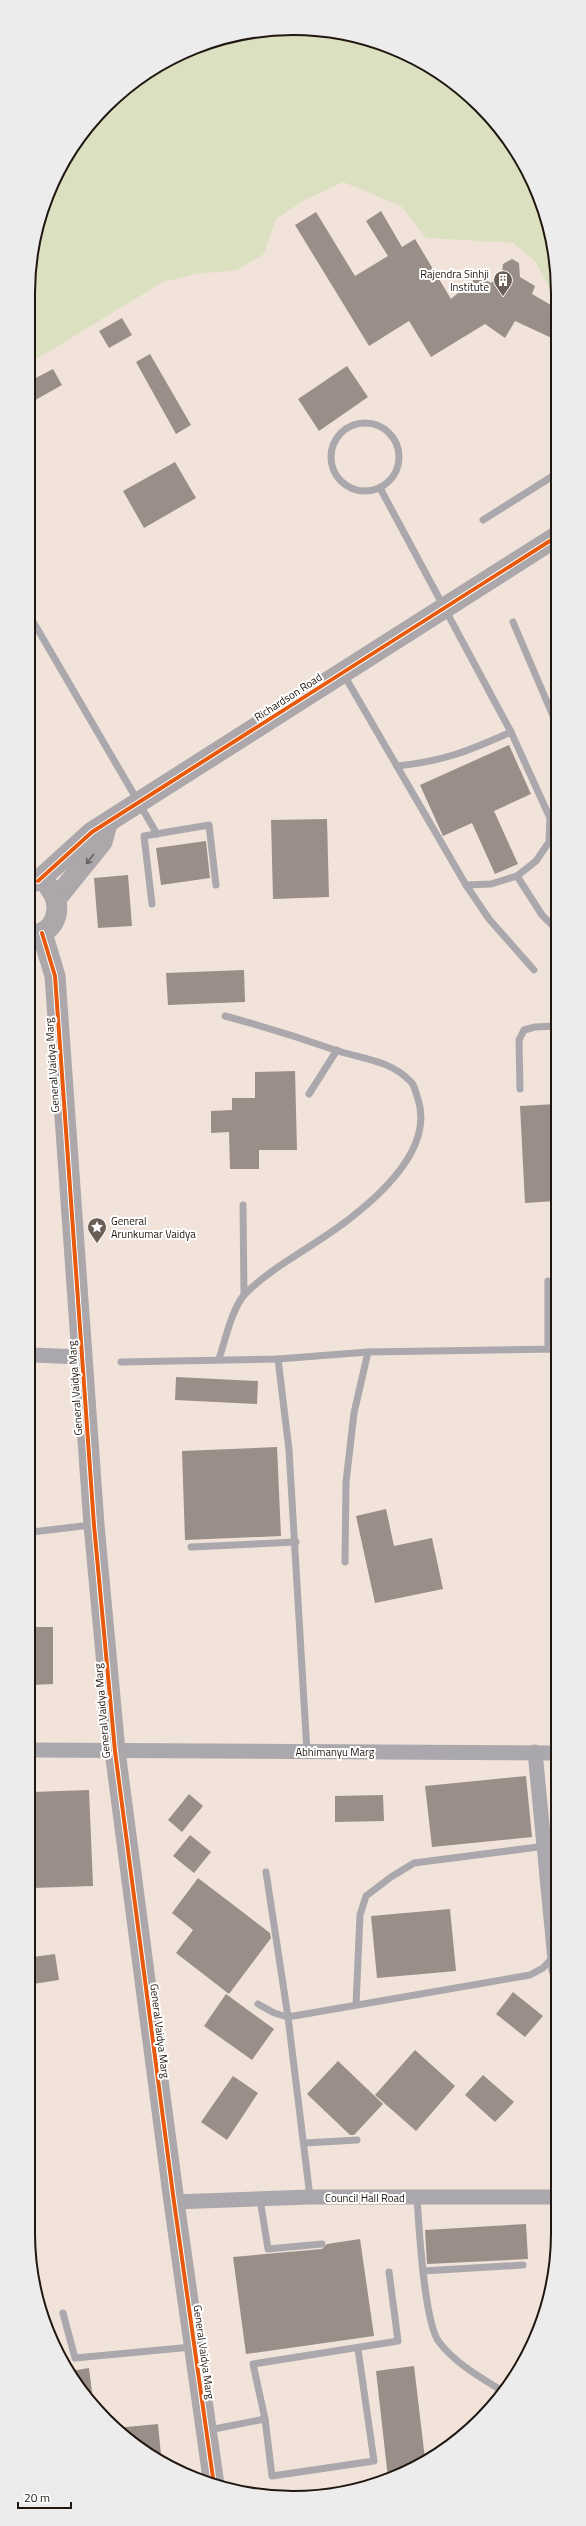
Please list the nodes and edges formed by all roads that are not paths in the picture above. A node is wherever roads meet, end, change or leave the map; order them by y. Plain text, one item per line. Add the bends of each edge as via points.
1 (551, 477) edge
2 (380, 488) junction
3 (484, 520) dead end
4 (551, 540) edge
5 (444, 609) junction
6 (513, 622) dead end
7 (35, 625) edge
8 (343, 673) junction
9 (551, 711) edge
10 (511, 732) junction
11 (397, 766) junction
12 (140, 803) junction
13 (106, 824) junction
14 (157, 834) junction
15 (517, 876) junction
16 (35, 880) edge
17 (466, 885) junction
18 (216, 886) dead end
19 (56, 899) junction
20 (152, 904) dead end
21 (551, 924) edge
22 (37, 934) edge
23 (534, 970) dead end
24 (225, 1016) dead end
25 (551, 1026) edge
26 (337, 1050) junction
27 (520, 1089) dead end
28 (309, 1094) dead end
29 (243, 1205) dead end
30 (548, 1281) dead end
31 (244, 1295) junction
32 (551, 1332) edge
33 (551, 1349) edge
34 (368, 1352) junction
35 (35, 1355) edge
36 (81, 1357) junction
37 (220, 1359) junction
38 (278, 1359) junction
39 (121, 1362) dead end
40 (94, 1525) junction
41 (35, 1532) edge
42 (296, 1542) junction
43 (191, 1547) dead end
44 (345, 1562) dead end
45 (35, 1750) edge
46 (115, 1752) junction
47 (307, 1752) junction
48 (535, 1752) junction
49 (551, 1753) edge
50 (546, 1846) junction
51 (266, 1872) dead end
52 (551, 1907) edge
53 (551, 1960) edge
54 (258, 2004) dead end
55 (356, 2005) junction
56 (288, 2017) junction
57 (357, 2140) dead end
58 (304, 2143) junction
59 (310, 2197) junction
60 (551, 2197) edge
61 (417, 2198) junction
62 (260, 2199) junction
63 (174, 2202) junction
64 (322, 2244) dead end
65 (523, 2264) dead end
66 (423, 2271) junction
67 (389, 2272) dead end
68 (63, 2313) dead end
69 (194, 2347) junction
70 (358, 2349) junction
71 (499, 2389) edge
72 (265, 2419) junction
73 (206, 2430) junction
74 (213, 2478) edge

1 - 3 lane
2 - 2 lane via 389,482 398,463 395,443 389,434 372,424 351,426 337,439 332,453 333,468 337,476 352,489 371,491
2 - 5 lane
4 - 5 street, Richardson Road
5 - 8 street, Richardson Road
5 - 10 lane
6 - 9 lane
7 - 12 lane
8 - 11 lane
8 - 12 street, Richardson Road
10 - 11 lane via 459,755 432,762
10 - 15 lane via 550,818 549,842 543,853
11 - 17 lane
12 - 13 street, Richardson Road
12 - 14 lane
13 - 16 street, Richardson Road via 74,846
13 -> 19 street via 102,842
14 - 18 lane via 209,825
14 - 20 lane via 144,836
15 - 17 lane via 491,884
15 - 21 lane via 542,915
16 - 19 street via 48,886
17 - 23 lane via 489,919
19 - 22 street via 58,907 54,922
22 - 36 street, General Vaidya Marg via 55,976
24 - 26 lane
25 - 27 lane via 535,1026 524,1030 519,1040
26 - 28 lane
26 - 31 lane via 386,1063 412,1083 422,1110 415,1146 391,1183 363,1207
29 - 31 lane
30 - 32 lane
31 - 37 lane via 230,1324
33 - 34 lane
34 - 38 lane
34 - 44 lane via 353,1420 346,1482
35 - 36 street
36 - 40 street, General Vaidya Marg
37 - 38 lane
37 - 39 lane
38 - 42 lane via 289,1450
40 - 41 lane
40 - 46 street, General Vaidya Marg
42 - 43 lane
42 - 47 lane
45 - 46 street, Abhimanyu Marg
46 - 47 street, Abhimanyu Marg
46 - 63 street, General Vaidya Marg
47 - 48 street, Abhimanyu Marg
48 - 49 street, Abhimanyu Marg
48 - 50 street
50 - 52 street
50 - 55 lane via 414,1863 391,1876 366,1896 360,1914
51 - 56 lane
53 - 55 lane via 544,1968 530,1975
54 - 56 lane
55 - 56 lane
56 - 58 lane
57 - 58 lane
58 - 59 lane
59 - 61 street, Council Hall Road
59 - 62 street, Council Hall Road
60 - 61 street, Council Hall Road
61 - 66 lane
62 - 63 street, Council Hall Road
62 - 64 lane via 268,2249
63 - 69 street, General Vaidya Marg
65 - 66 lane
66 - 71 lane via 438,2340 466,2369
67 - 70 lane via 398,2341
68 - 69 lane via 75,2358
69 - 73 street, General Vaidya Marg
70 - 72 lane via 253,2364
70 - 72 lane via 374,2461 272,2476
72 - 73 lane
73 - 74 street, General Vaidya Marg

